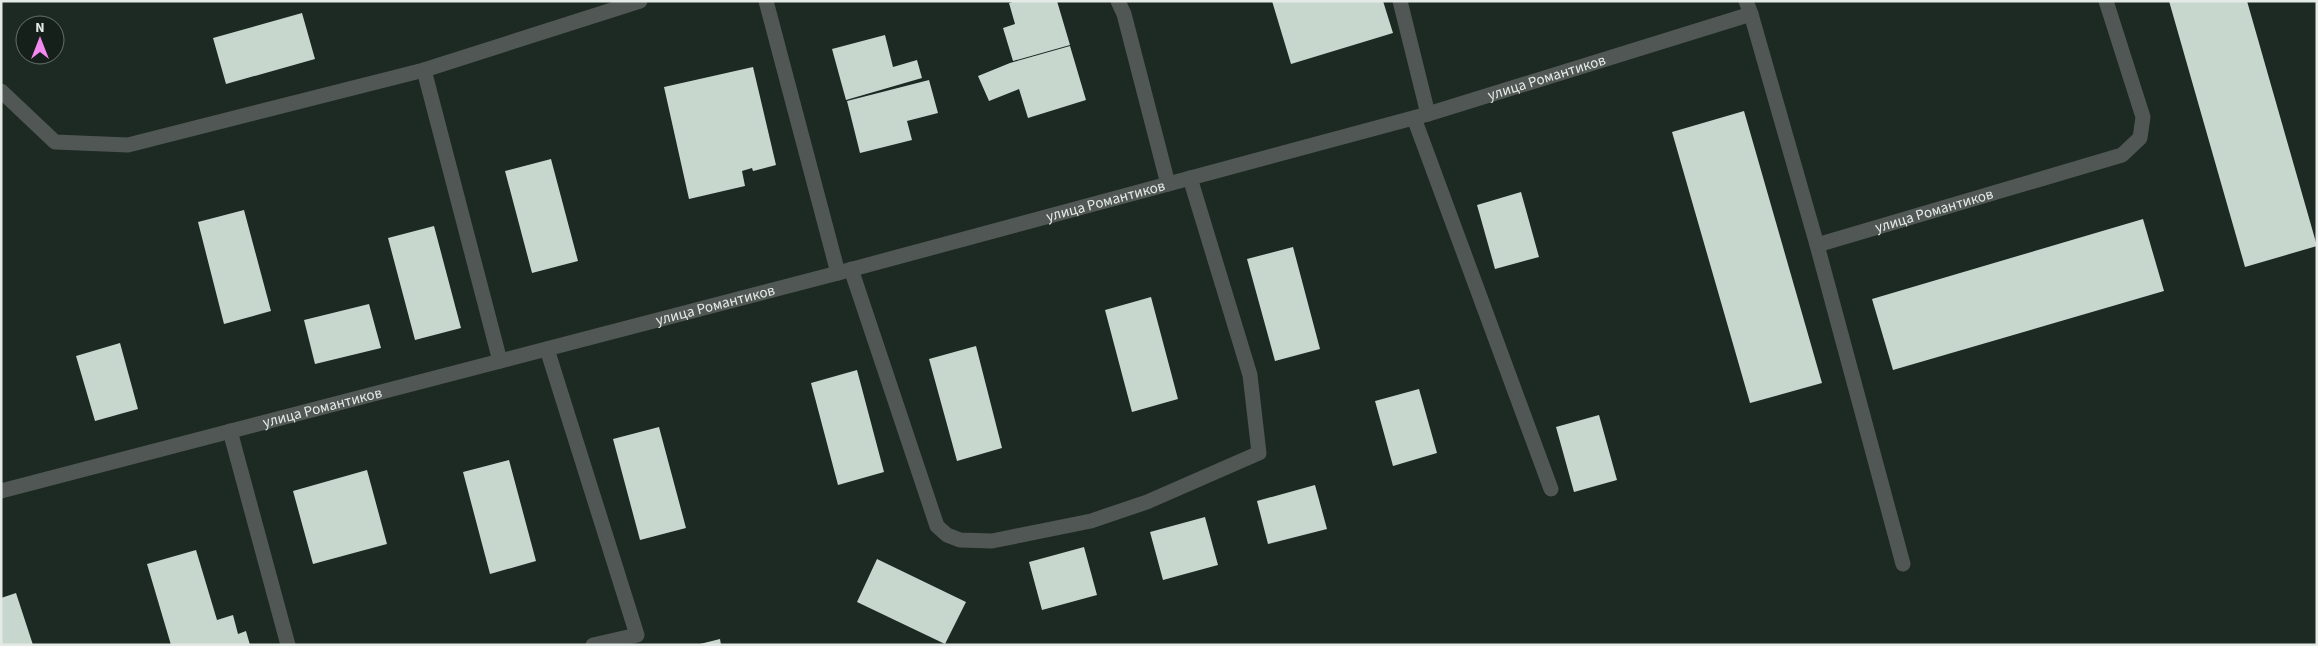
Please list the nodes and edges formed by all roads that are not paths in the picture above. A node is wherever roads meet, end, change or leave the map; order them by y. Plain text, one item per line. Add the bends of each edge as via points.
1 (640, 1) edge
2 (766, 1) edge
3 (1118, 1) edge
4 (1400, 1) edge
5 (2106, 1) edge
6 (1749, 8) edge
7 (424, 70) junction
8 (1, 91) edge
9 (1421, 116) junction
10 (1190, 178) junction
11 (1168, 184) junction
12 (1817, 245) junction
13 (844, 271) junction
14 (547, 349) junction
15 (500, 361) junction
16 (230, 431) junction
17 (1551, 490) dead end
18 (1, 491) edge
19 (1904, 564) dead end
20 (288, 645) edge
21 (593, 645) edge

1 - 7 street
2 - 13 street
3 - 11 street
4 - 9 street
5 - 12 street, улица Романтиков via 2142,117 2140,138 2122,155
6 - 9 street, улица Романтиков
6 - 12 street, улица Романтиков
7 - 8 street via 128,145 55,142
7 - 15 street
9 - 10 street, улица Романтиков
9 - 17 street
10 - 11 street, улица Романтиков
10 - 13 street via 1250,375 1259,453 1147,502 1091,521 992,541 960,540 947,536 938,526
11 - 13 street, улица Романтиков
12 - 19 street
13 - 14 street, улица Романтиков
14 - 15 street, улица Романтиков
14 - 21 street via 636,635
15 - 16 street, улица Романтиков
16 - 18 street, улица Романтиков
16 - 20 street

